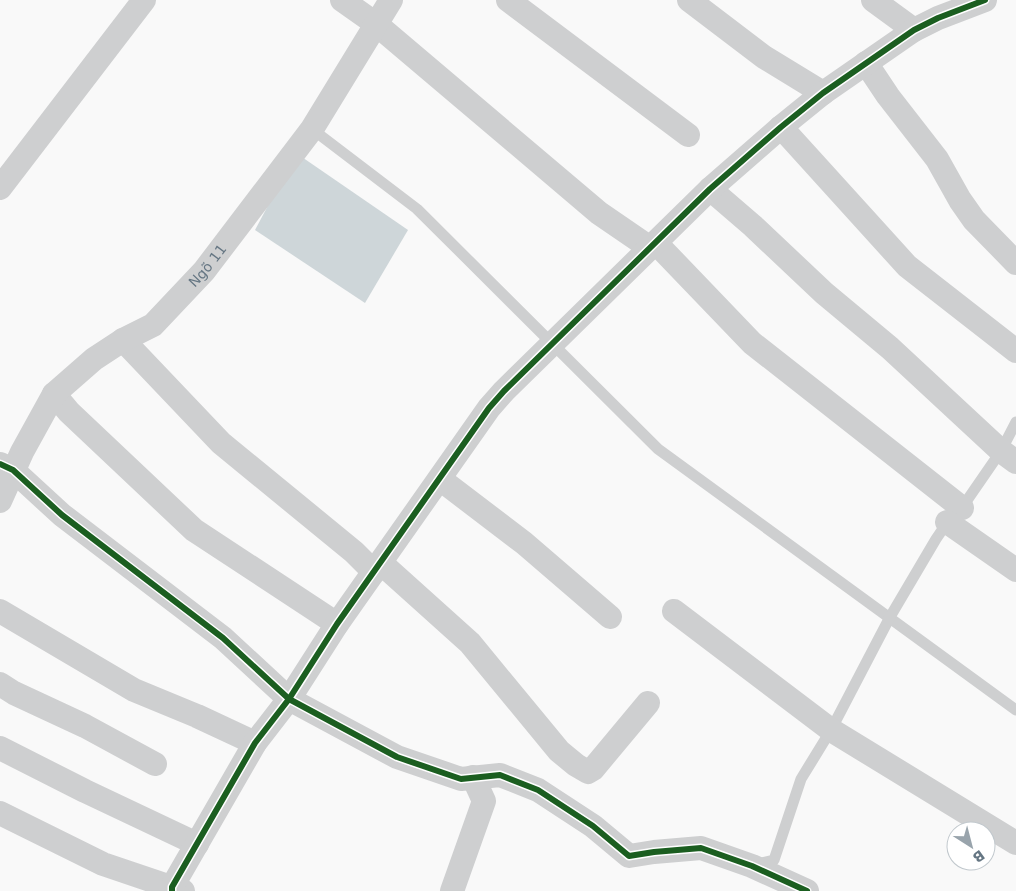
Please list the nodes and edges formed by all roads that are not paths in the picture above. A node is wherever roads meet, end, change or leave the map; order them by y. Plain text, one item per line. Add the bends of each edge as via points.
1 (144, 0) edge
2 (342, 0) edge
3 (391, 0) edge
4 (508, 0) edge
5 (689, 0) edge
6 (873, 0) edge
7 (985, 0) edge
8 (376, 24) junction
9 (914, 30) junction
10 (866, 63) junction
11 (823, 93) junction
12 (781, 127) junction
13 (312, 128) junction
14 (688, 135) dead end
15 (0, 188) edge
16 (710, 189) junction
17 (653, 245) junction
18 (1016, 263) edge
19 (123, 340) junction
20 (552, 344) junction
21 (1016, 351) edge
22 (54, 394) junction
23 (1016, 422) edge
24 (1008, 457) edge
25 (6, 467) edge
26 (440, 479) junction
27 (0, 501) edge
28 (954, 515) junction
29 (378, 568) junction
30 (1016, 570) edge
31 (674, 611) dead end
32 (0, 612) edge
33 (610, 617) dead end
34 (890, 617) junction
35 (337, 624) junction
36 (0, 684) edge
37 (289, 699) junction
38 (648, 703) dead end
39 (1016, 710) edge
40 (831, 730) junction
41 (255, 743) junction
42 (0, 748) edge
43 (155, 764) dead end
44 (473, 777) junction
45 (0, 813) edge
46 (1016, 843) edge
47 (197, 844) junction
48 (752, 866) junction
49 (176, 890) edge
50 (452, 891) edge
51 (807, 891) edge

1 - 15 street
2 - 8 street
3 - 8 street, Ngõ 11
4 - 14 street
5 - 11 street via 764,57
6 - 9 street
7 - 9 street
8 - 13 street, Ngõ 11
8 - 17 street via 599,213
9 - 10 street
10 - 11 street
10 - 18 street via 937,158 974,220
11 - 12 street
12 - 16 street
12 - 21 street via 907,266
13 - 19 street, Ngõ 11 via 204,271 153,325
13 - 20 lane via 417,209
16 - 17 street
16 - 24 street
17 - 20 street
17 - 28 street via 752,343
19 - 22 street, Ngõ 11 via 94,359
19 - 29 street via 221,443
20 - 26 street via 494,403
20 - 34 lane via 658,449
22 - 25 street, Ngõ 11
22 - 35 street via 194,530
23 - 24 lane
24 - 28 lane
25 - 27 street, Ngõ 11
25 - 37 street via 62,515 223,638
26 - 29 street
26 - 33 street via 524,543
28 - 30 street
28 - 34 lane
29 - 35 street
29 - 38 street via 470,643 559,751 588,772 594,769
31 - 40 street
32 - 41 street via 134,690
34 - 39 lane
34 - 40 lane
35 - 37 street
36 - 43 street
37 - 41 street
37 - 44 street via 397,756 461,779
40 - 46 street
40 - 48 lane via 801,779 774,860
41 - 47 street
42 - 47 street
44 - 48 street via 500,775 538,790 593,826 629,856 702,848
44 - 50 street via 484,801
45 - 49 street via 103,864
47 - 49 street
48 - 51 street

